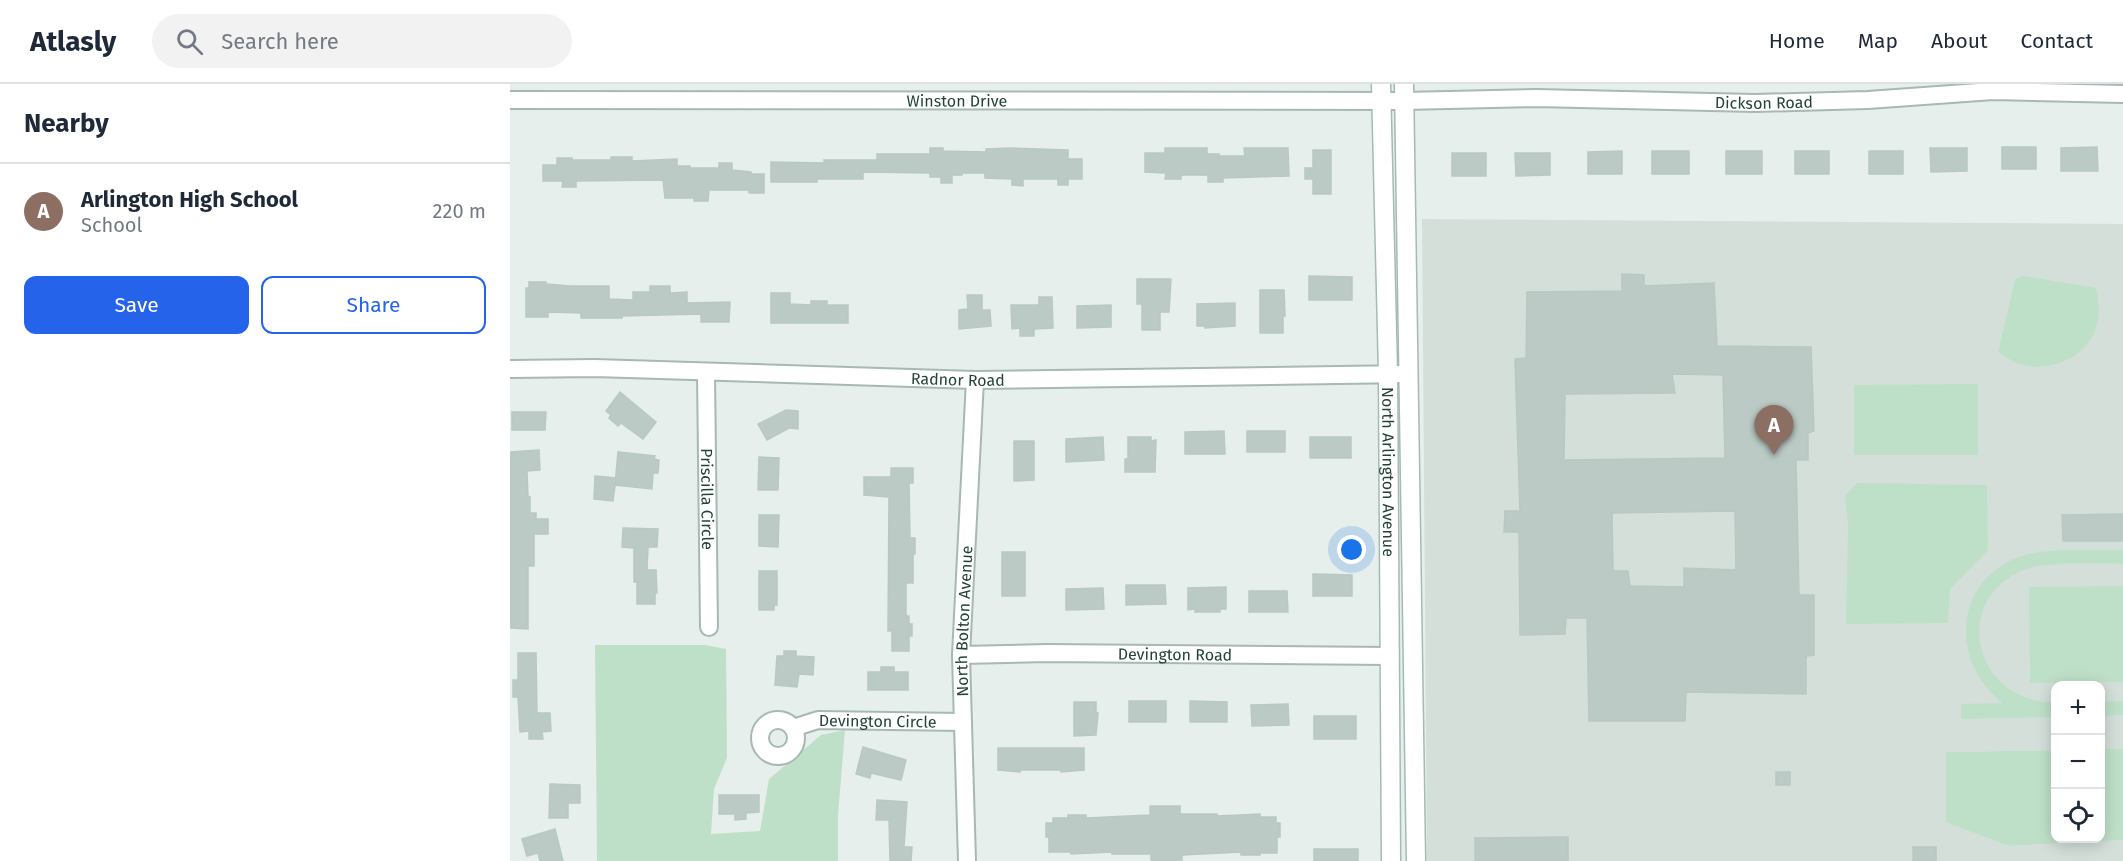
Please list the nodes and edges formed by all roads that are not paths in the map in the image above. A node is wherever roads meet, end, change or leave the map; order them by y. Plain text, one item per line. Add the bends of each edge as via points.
1 (1381, 93) edge
2 (1404, 93) edge
3 (2123, 94) edge
4 (510, 100) edge
5 (510, 369) edge
6 (706, 373) junction
7 (1388, 373) junction
8 (1408, 374) junction
9 (975, 381) junction
10 (709, 627) dead end
11 (961, 655) junction
12 (1390, 656) junction
13 (963, 722) junction
14 (793, 728) dead end
15 (967, 861) edge
16 (1391, 861) edge
17 (1416, 861) edge

1 - 2 street, Winston Drive
1 - 4 street, Winston Drive
1 - 7 main road, North Arlington Avenue
2 - 3 street, Dickson Road via 1755,103 1993,91
2 - 8 main road, North Arlington Avenue
5 - 6 street, Radnor Road
6 - 9 street, Radnor Road
6 - 10 street, Priscilla Circle
7 - 8 street, Radnor Road
7 - 9 street, Radnor Road
7 - 12 main road, North Arlington Avenue
8 - 17 main road, North Arlington Avenue
9 - 11 street, North Bolton Avenue
11 - 12 street, Devington Road
11 - 13 street, North Bolton Avenue
12 - 16 main road, North Arlington Avenue
13 - 14 street, Devington Circle via 818,720
13 - 15 street, North Bolton Avenue

